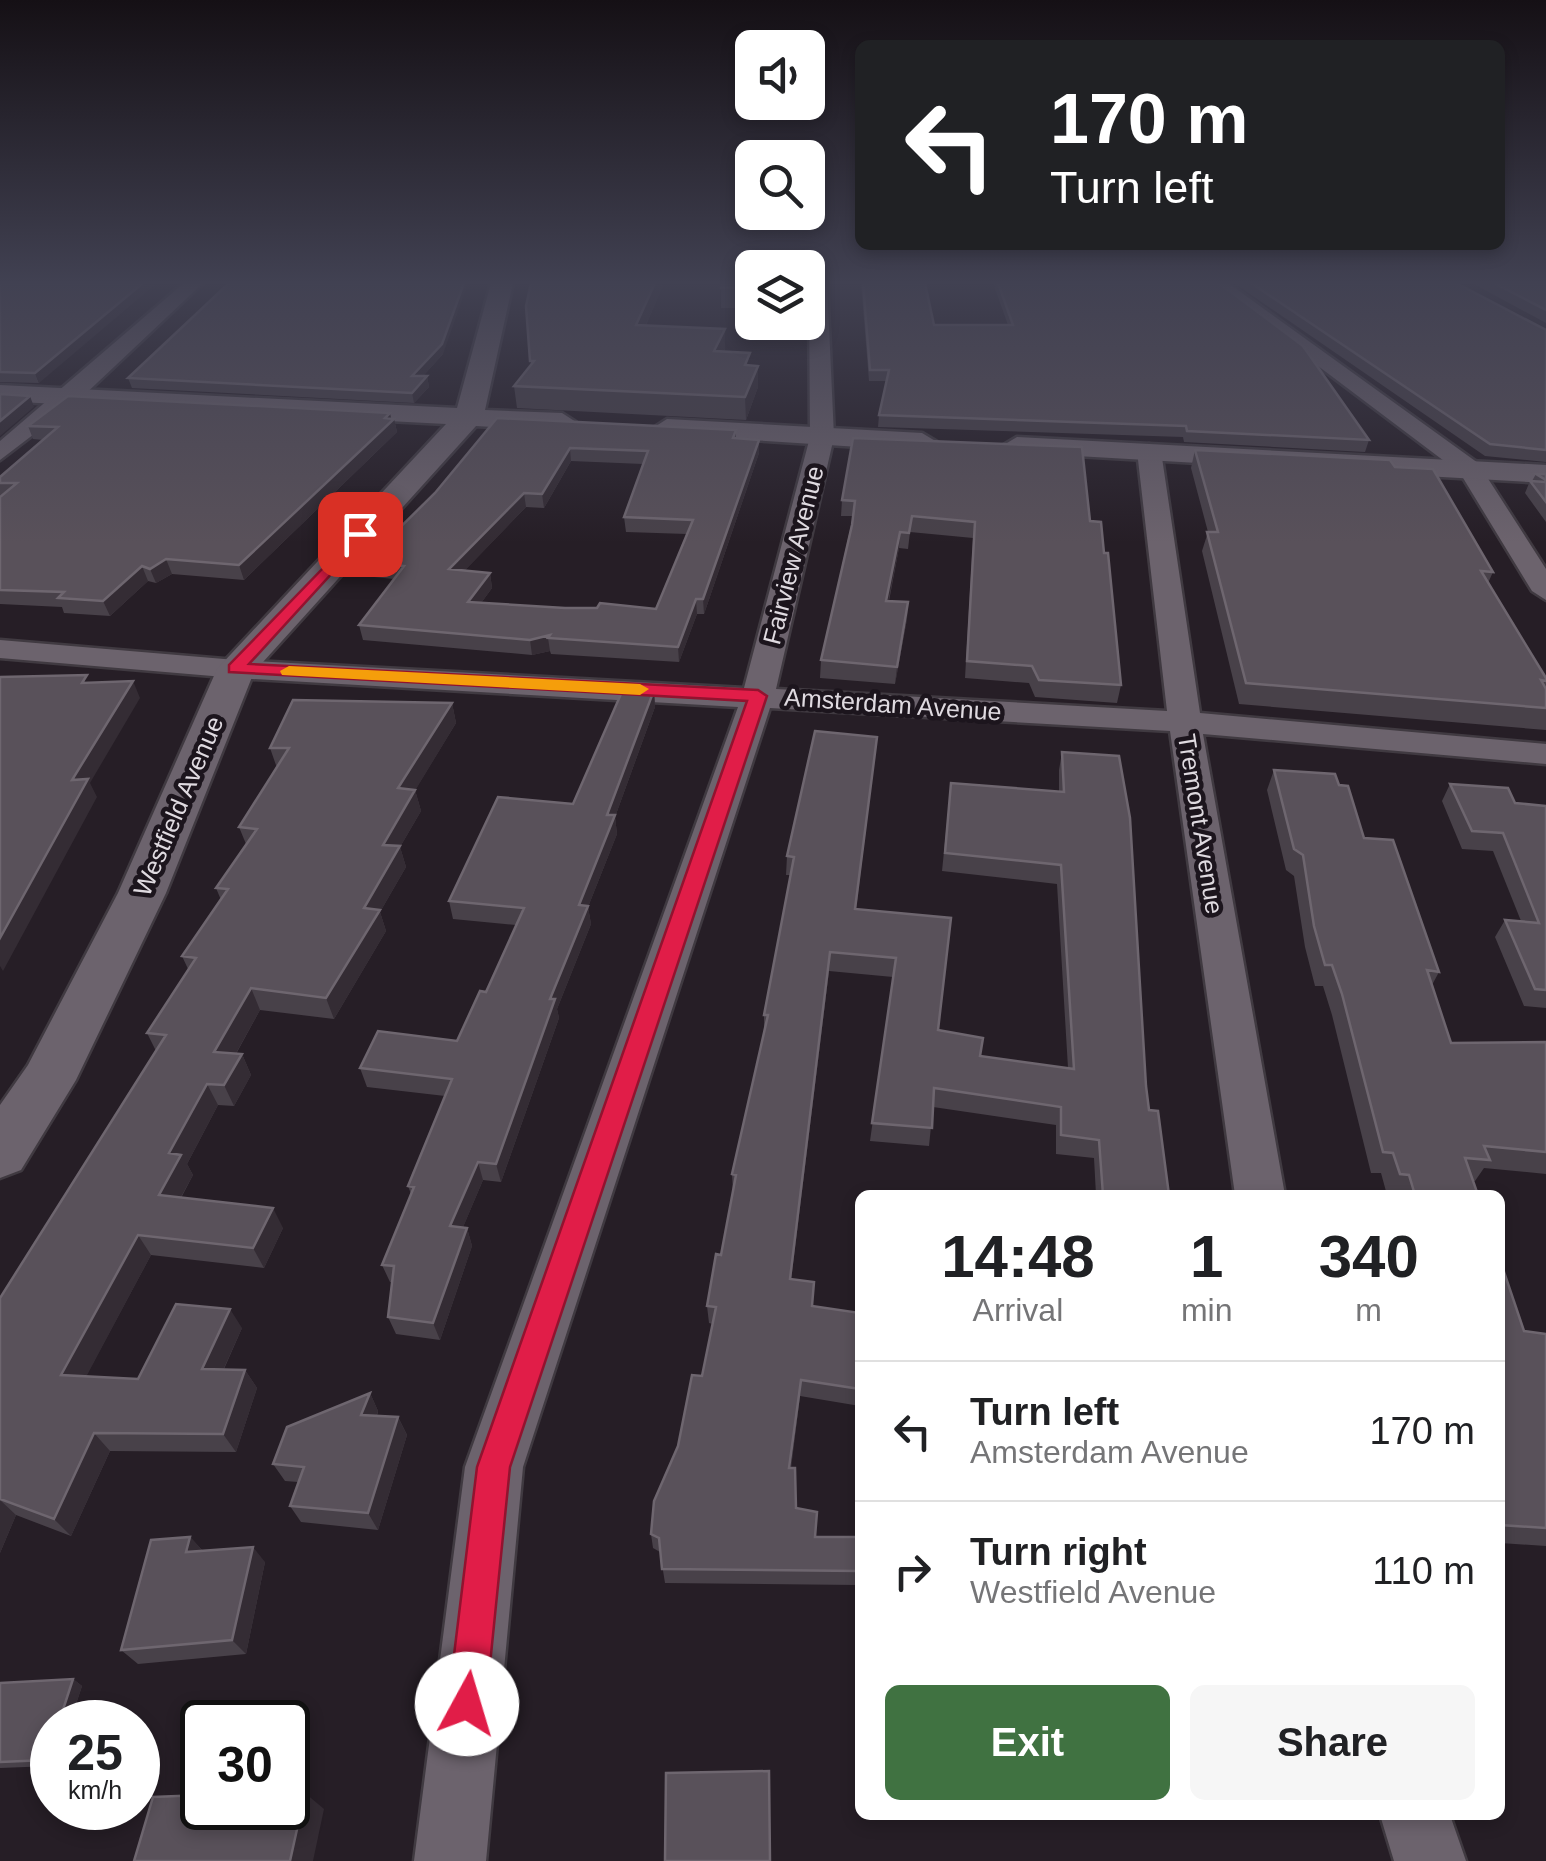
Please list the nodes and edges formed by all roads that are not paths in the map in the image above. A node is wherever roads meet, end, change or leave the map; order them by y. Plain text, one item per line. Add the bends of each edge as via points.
1 (99, 370) edge
2 (481, 370) edge
3 (820, 370) edge
4 (1335, 370) edge
5 (0, 393) edge
6 (72, 394) junction
7 (469, 417) junction
8 (586, 424) edge
9 (645, 427) edge
10 (822, 437) junction
11 (956, 443) edge
12 (995, 444) edge
13 (1149, 451) junction
14 (0, 452) edge
15 (1469, 468) junction
16 (1546, 474) edge
17 (1546, 592) edge
18 (0, 649) edge
19 (236, 668) junction
20 (758, 696) junction
21 (1185, 722) junction
22 (1546, 754) edge
23 (0, 1153) edge
24 (1259, 1190) edge
25 (1416, 1820) edge
26 (450, 1861) edge
27 (1430, 1861) edge

1 - 6 street
2 - 7 street, Westfield Avenue
3 - 10 street, Fairview Avenue
4 - 15 street
5 - 6 street
6 - 7 street
6 - 14 street
7 - 8 street
7 - 19 street, Westfield Avenue
9 - 10 street
10 - 11 street
10 - 20 street, Fairview Avenue
12 - 13 street
13 - 15 street
13 - 21 street, Tremont Avenue
15 - 16 street
15 - 17 street
18 - 19 street, Amsterdam Avenue
19 - 20 street, Amsterdam Avenue
19 - 23 street, Westfield Avenue via 142,893 48,1080
20 - 21 street, Amsterdam Avenue
20 - 26 street, Fairview Avenue via 494,1467
21 - 22 street, Amsterdam Avenue
21 - 24 street, Tremont Avenue
25 - 27 street

